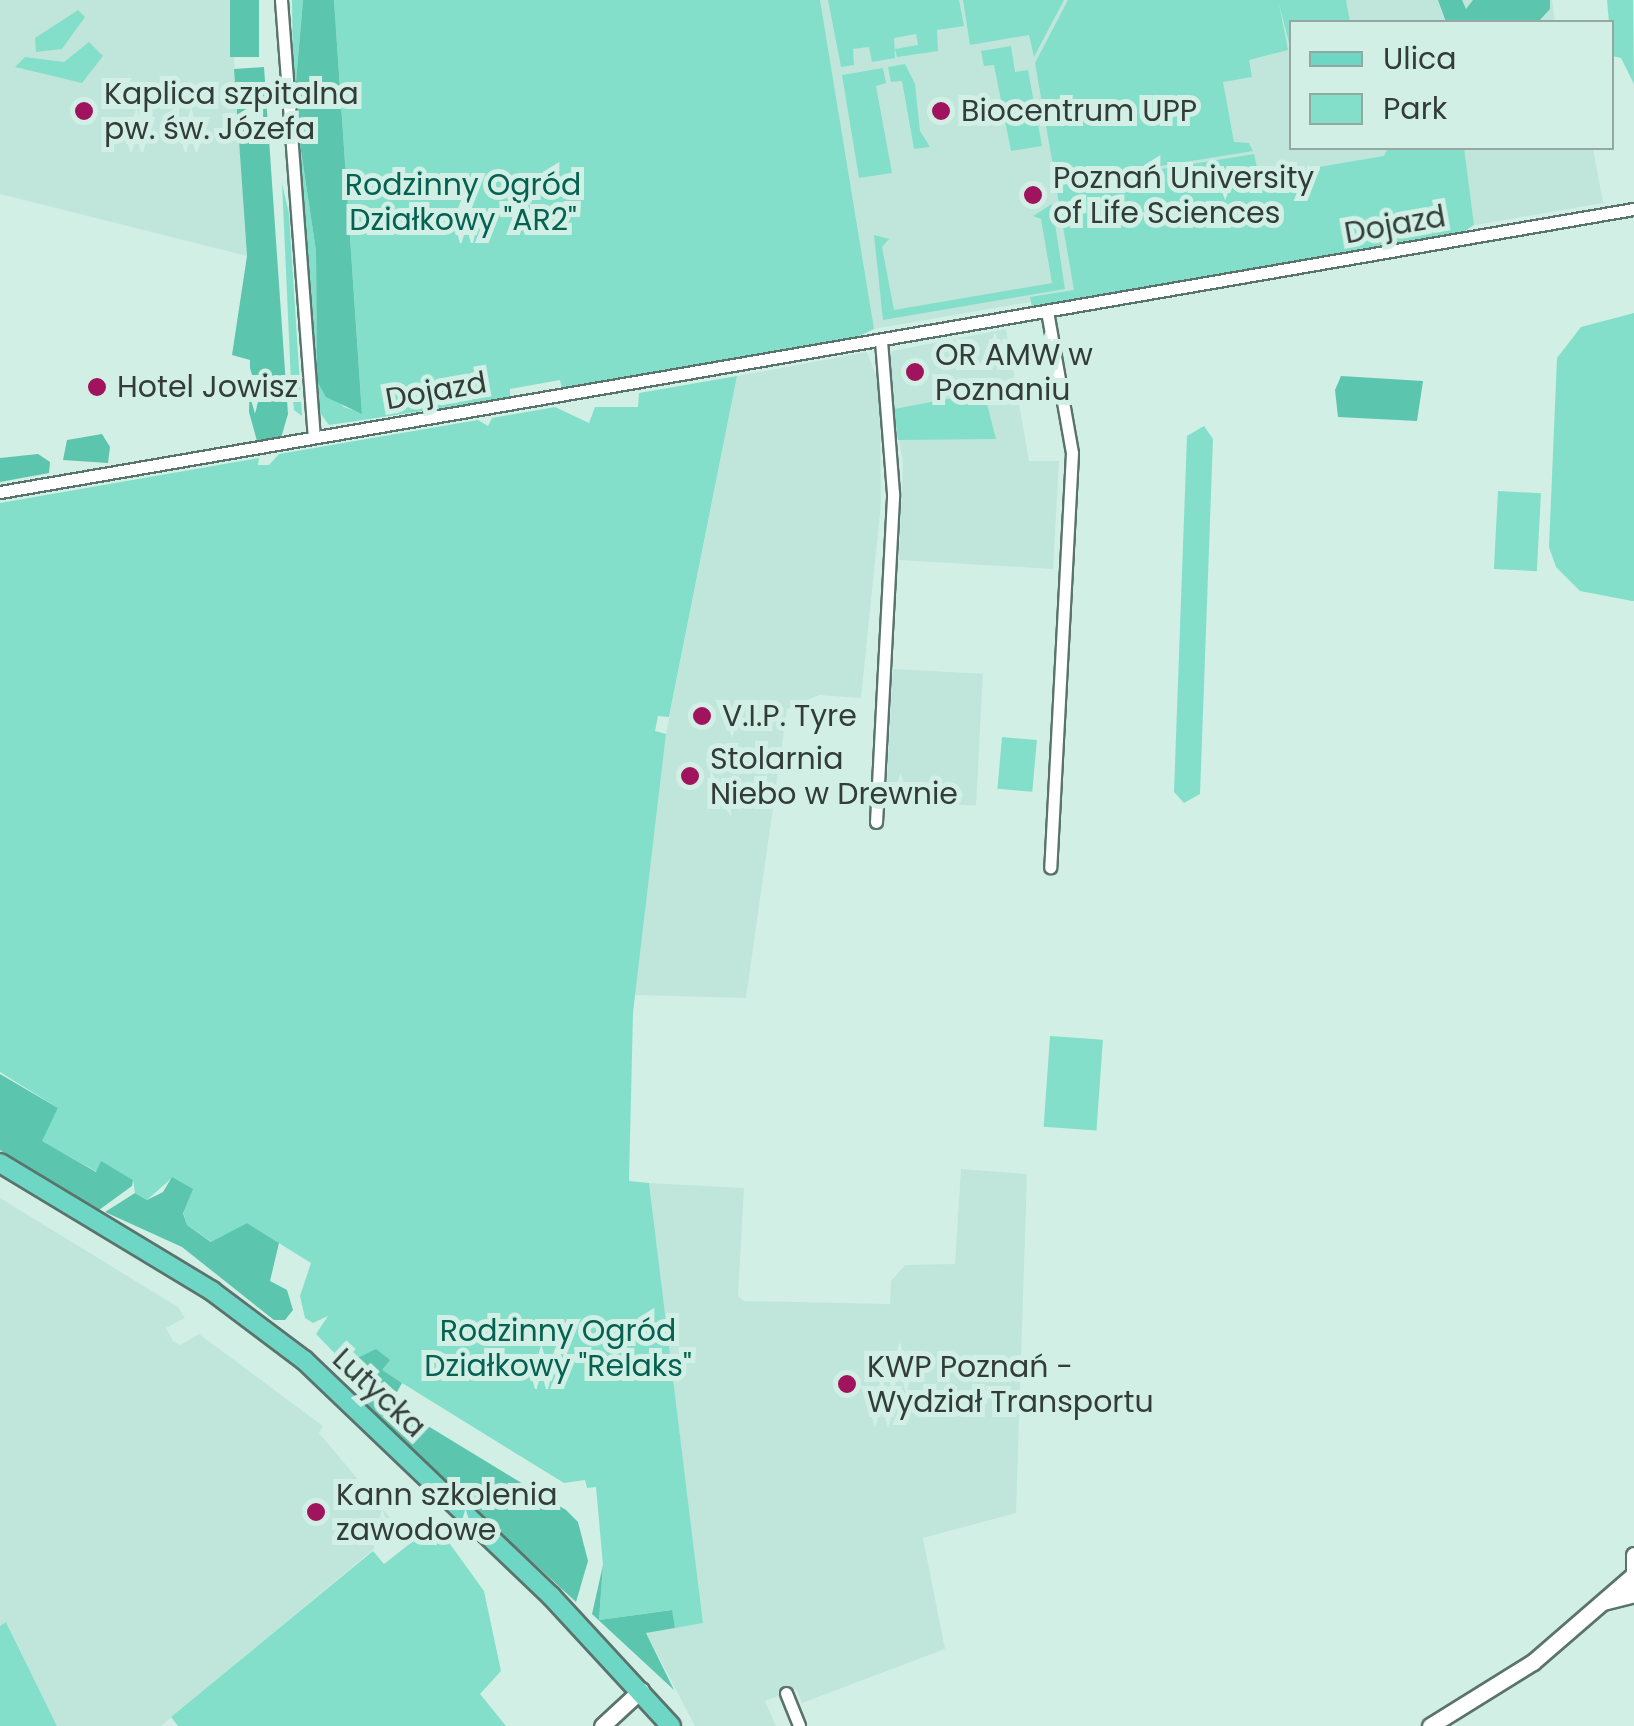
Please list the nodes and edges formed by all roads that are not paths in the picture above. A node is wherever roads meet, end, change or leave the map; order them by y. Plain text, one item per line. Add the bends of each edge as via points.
1 (281, 0) edge
2 (1634, 209) edge
3 (1047, 311) junction
4 (882, 340) junction
5 (314, 437) junction
6 (0, 492) edge
7 (876, 822) dead end
8 (1050, 867) dead end
9 (0, 1163) edge
10 (1634, 1555) edge
11 (1632, 1581) edge
12 (1634, 1594) edge
13 (1603, 1602) junction
14 (641, 1690) junction
15 (786, 1693) dead end
16 (602, 1726) edge
17 (670, 1726) edge
18 (799, 1726) edge
19 (1430, 1726) edge

1 - 5 street
2 - 3 street, Dojazd
3 - 4 street, Dojazd
3 - 8 street via 1072,453
4 - 5 street, Dojazd
4 - 7 street via 893,493
5 - 6 street, Dojazd
9 - 14 main road, Lutycka via 212,1290 304,1360
10 - 11 street
11 - 13 street
12 - 13 street
13 - 19 street via 1522,1671
14 - 16 street
14 - 17 main road, Lutycka
15 - 18 street

